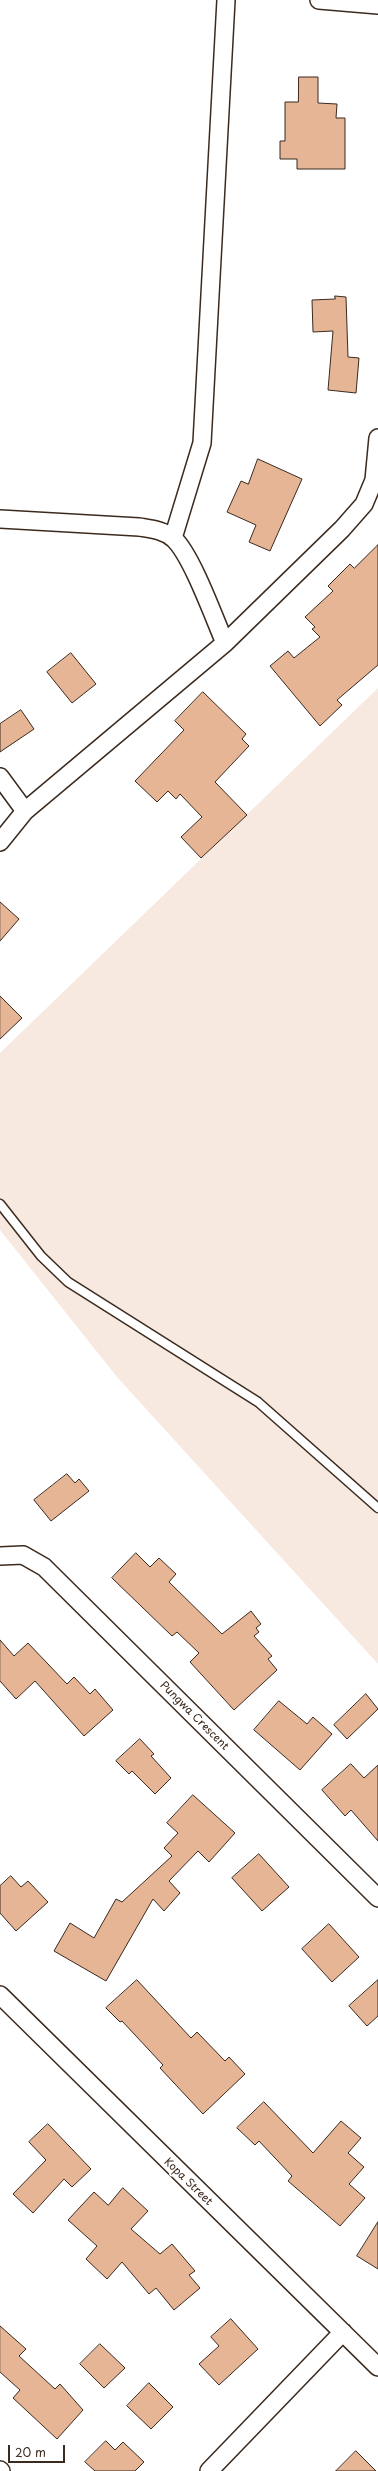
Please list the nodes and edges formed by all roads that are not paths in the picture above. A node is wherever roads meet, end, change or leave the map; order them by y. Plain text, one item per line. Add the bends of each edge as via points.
1 (226, 0) edge
2 (319, 0) edge
3 (378, 5) edge
4 (378, 438) edge
5 (2, 524) edge
6 (173, 538) junction
7 (226, 643) junction
8 (0, 777) edge
9 (25, 811) junction
10 (0, 842) edge
11 (0, 1204) edge
12 (378, 1508) edge
13 (0, 1556) edge
14 (378, 1898) edge
15 (0, 1995) edge
16 (343, 2332) junction
17 (378, 2366) edge
18 (209, 2471) edge

1 - 6 street via 202,443
2 - 3 street
4 - 7 street via 374,480 364,504
5 - 6 street via 139,527 157,529
6 - 7 street via 184,552
7 - 9 street
8 - 9 street
9 - 10 street
11 - 12 lane via 41,1256 68,1282 258,1402
13 - 14 street, Pungwa Crescent via 23,1555 44,1567
15 - 16 street, Kopa Street
16 - 17 street, Kopa Street
16 - 18 street

